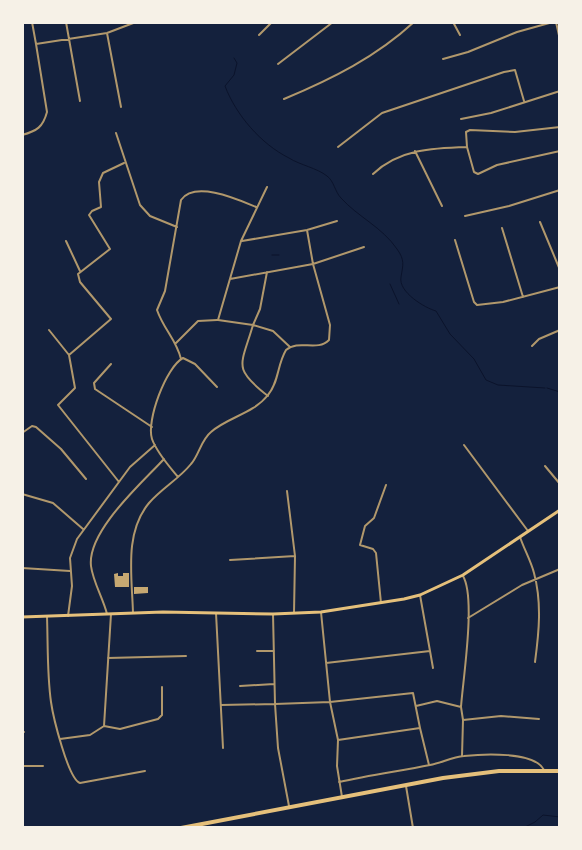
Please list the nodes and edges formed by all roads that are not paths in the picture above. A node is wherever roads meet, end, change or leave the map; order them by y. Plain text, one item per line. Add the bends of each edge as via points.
1 (32, 22) edge
2 (66, 22) edge
3 (136, 22) edge
4 (272, 22) edge
5 (334, 22) edge
6 (414, 22) edge
7 (453, 22) edge
8 (554, 22) edge
9 (107, 32) junction
10 (259, 35) dead end
11 (460, 35) dead end
12 (68, 38) junction
13 (560, 40) edge
14 (36, 44) junction
15 (443, 59) dead end
16 (278, 64) dead end
17 (560, 91) edge
18 (284, 99) dead end
19 (524, 101) junction
20 (80, 102) dead end
21 (121, 107) dead end
22 (461, 119) dead end
23 (560, 127) edge
24 (116, 133) dead end
25 (22, 135) edge
26 (338, 147) dead end
27 (467, 147) junction
28 (415, 151) junction
29 (560, 151) edge
30 (124, 163) junction
31 (373, 174) dead end
32 (268, 188) dead end
33 (560, 190) edge
34 (442, 206) dead end
35 (256, 207) junction
36 (465, 216) dead end
37 (337, 221) dead end
38 (540, 222) dead end
39 (177, 227) junction
40 (502, 228) dead end
41 (307, 230) junction
42 (455, 240) dead end
43 (66, 241) dead end
44 (241, 241) junction
45 (364, 247) dead end
46 (313, 264) junction
47 (560, 270) edge
48 (80, 271) junction
49 (267, 272) junction
50 (230, 279) junction
51 (560, 287) edge
52 (523, 297) junction
53 (218, 320) junction
54 (253, 325) junction
55 (49, 330) dead end
56 (560, 330) edge
57 (176, 343) junction
58 (532, 346) dead end
59 (290, 347) junction
60 (69, 355) junction
61 (181, 359) junction
62 (112, 364) dead end
63 (217, 387) dead end
64 (268, 396) junction
65 (152, 427) junction
66 (22, 433) edge
67 (155, 445) junction
68 (464, 445) dead end
69 (164, 459) junction
70 (545, 466) dead end
71 (178, 477) junction
72 (86, 478) dead end
73 (119, 482) junction
74 (560, 484) edge
75 (386, 485) dead end
76 (287, 491) dead end
77 (22, 494) edge
78 (560, 510) edge
79 (83, 529) junction
80 (528, 531) junction
81 (520, 537) junction
82 (295, 556) junction
83 (230, 560) dead end
84 (22, 568) edge
85 (560, 569) edge
86 (70, 571) junction
87 (463, 575) junction
88 (535, 578) junction
89 (420, 595) junction
90 (381, 603) junction
91 (321, 612) junction
92 (133, 613) junction
93 (216, 613) junction
94 (294, 613) junction
95 (109, 614) junction
96 (273, 614) junction
97 (68, 616) junction
98 (22, 617) edge
99 (47, 617) junction
100 (468, 618) junction
101 (257, 651) dead end
102 (274, 651) junction
103 (430, 651) junction
104 (186, 656) dead end
105 (108, 658) junction
106 (535, 662) dead end
107 (326, 663) junction
108 (433, 668) dead end
109 (274, 684) junction
110 (240, 686) dead end
111 (162, 687) dead end
112 (330, 702) junction
113 (275, 704) junction
114 (221, 705) junction
115 (416, 706) junction
116 (461, 707) junction
117 (539, 719) dead end
118 (463, 720) junction
119 (104, 726) junction
120 (420, 728) junction
121 (60, 739) junction
122 (338, 740) junction
123 (223, 748) dead end
124 (462, 756) junction
125 (429, 765) junction
126 (22, 766) edge
127 (43, 766) dead end
128 (544, 770) junction
129 (560, 770) edge
130 (145, 771) dead end
131 (339, 782) junction
132 (406, 784) junction
133 (342, 797) junction
134 (289, 806) junction
135 (181, 828) edge
136 (413, 828) edge

1 - 14 street
2 - 12 street
3 - 9 street
4 - 10 street
5 - 16 street
6 - 18 street via 387,46 342,73
7 - 11 street
8 - 13 street
8 - 15 street
9 - 12 street
9 - 21 street
12 - 14 street
12 - 20 street
14 - 25 street via 47,112 40,128
17 - 19 street
19 - 22 street
19 - 26 street via 515,70 504,72 382,113
23 - 27 street via 516,132 470,130 466,132
24 - 30 street
27 - 28 street
27 - 29 street via 474,172 478,174 497,165
28 - 31 street via 387,162
28 - 34 street
30 - 39 street via 144,211
30 - 48 street via 103,173 99,182 101,207 89,215 110,250
32 - 35 street
33 - 36 street
35 - 39 street via 221,194 189,193 181,200
35 - 44 street
37 - 41 street
38 - 47 street
39 - 57 street via 165,291 157,310
40 - 52 street
41 - 44 street
41 - 46 street
42 - 52 street via 474,302
43 - 48 street
44 - 50 street
45 - 46 street
46 - 49 street
46 - 59 street via 330,325 329,340 319,346
48 - 60 street via 80,282 111,319
49 - 50 street
49 - 54 street via 260,309
50 - 53 street
51 - 52 street
53 - 54 street
53 - 57 street via 198,321
54 - 59 street via 274,331
54 - 64 street via 242,362 243,370 248,381
55 - 60 street
56 - 58 street via 539,339
57 - 61 street
59 - 64 street via 283,356
60 - 73 street via 75,388 58,406
61 - 63 street via 195,364
61 - 65 street via 164,381
62 - 65 street via 94,383 95,389
64 - 71 street via 210,432 193,463
65 - 67 street
66 - 72 street via 36,426
67 - 69 street
67 - 73 street
68 - 80 street
69 - 71 street
69 - 95 street via 108,520 92,556 93,573
70 - 74 street
71 - 92 street via 150,503 134,532 131,553
73 - 79 street
75 - 90 street via 374,518 365,526 360,545 376,553
76 - 82 street
77 - 79 street via 53,503
78 - 80 main road
79 - 86 street via 70,558
80 - 81 main road
81 - 87 main road
81 - 88 street
82 - 83 street
82 - 94 street
84 - 86 street
85 - 88 street
86 - 97 street via 72,586
87 - 89 main road
87 - 100 street via 468,590
88 - 100 street
88 - 106 street via 540,630
89 - 90 main road
89 - 103 street
90 - 91 main road
91 - 94 main road
91 - 107 street
92 - 93 main road
92 - 95 main road
93 - 96 main road
93 - 114 street
94 - 96 main road
95 - 97 main road
95 - 105 street
96 - 102 street
97 - 99 main road
98 - 99 main road
99 - 121 street via 51,701
100 - 116 street
101 - 102 street
102 - 109 street
103 - 107 street
103 - 108 street
104 - 105 street
105 - 119 street
107 - 112 street
109 - 110 street
109 - 113 street
111 - 119 street via 162,715 158,719 120,729
112 - 113 street
112 - 115 street via 413,693
112 - 122 street
113 - 114 street
113 - 134 street via 278,748
114 - 123 street
115 - 116 street via 437,701
115 - 120 street
116 - 118 street
117 - 118 street via 501,716
118 - 124 street
119 - 121 street via 90,735
120 - 122 street
120 - 125 street
121 - 130 street via 76,782 124,777
122 - 131 street
124 - 125 street
124 - 128 street via 526,758 537,762
125 - 131 street
126 - 127 street
128 - 129 highway
128 - 132 highway via 499,771
131 - 133 street
132 - 133 highway
132 - 136 street
133 - 134 highway
134 - 135 highway

